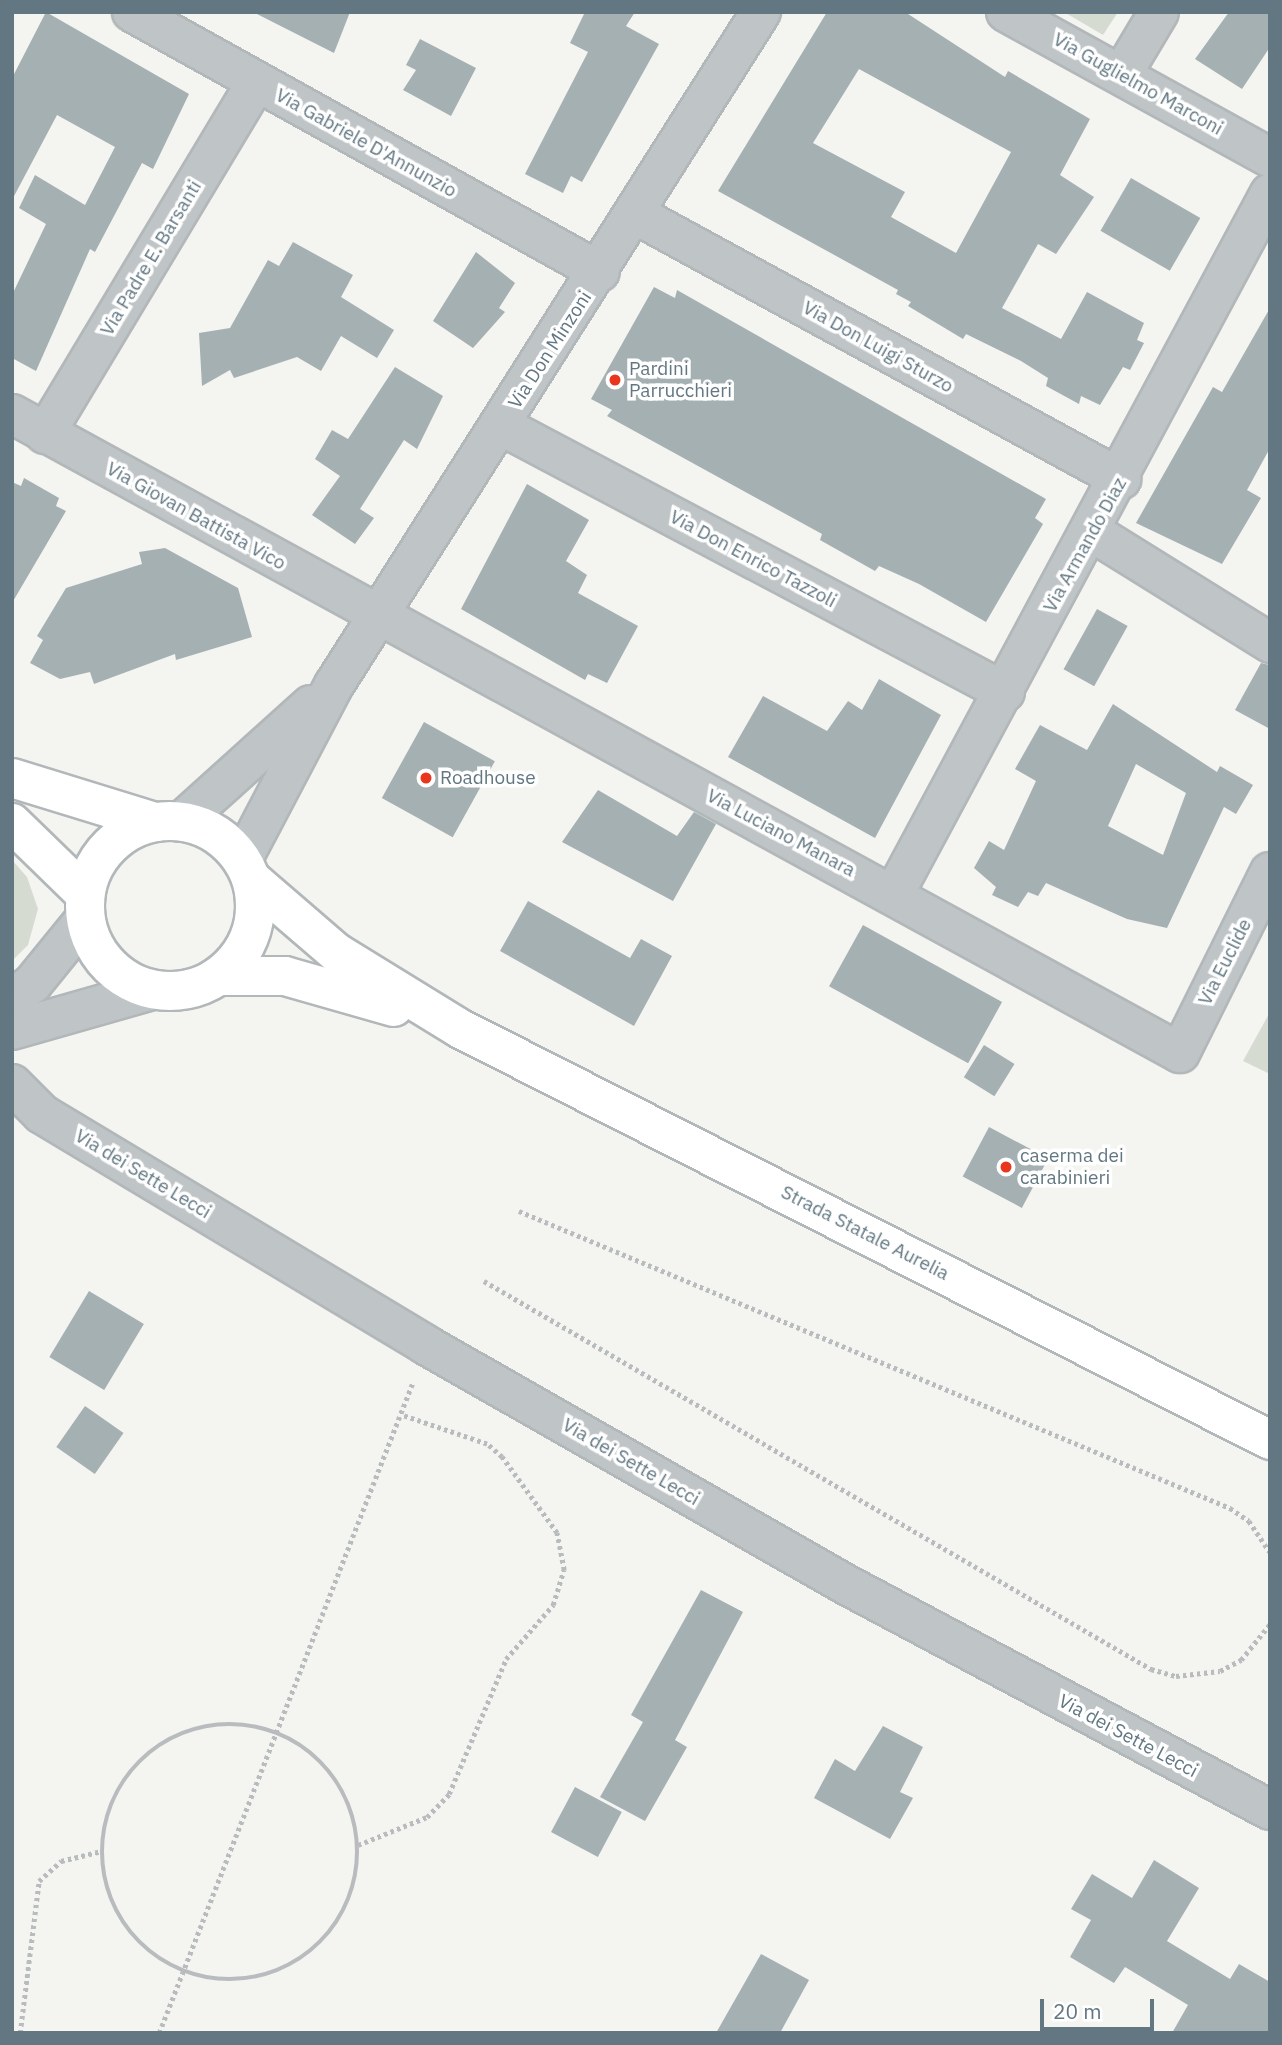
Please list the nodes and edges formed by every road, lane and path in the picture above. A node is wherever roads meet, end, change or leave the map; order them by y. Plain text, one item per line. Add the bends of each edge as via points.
1 (132, 12) edge
2 (761, 12) edge
3 (1006, 12) edge
4 (1159, 12) edge
5 (1122, 74) junction
6 (256, 83) junction
7 (1270, 158) edge
8 (1270, 193) edge
9 (635, 214) junction
10 (600, 272) junction
11 (12, 414) edge
12 (502, 426) junction
13 (45, 433) junction
14 (1121, 479) junction
15 (1091, 532) junction
16 (381, 616) junction
17 (1270, 643) edge
18 (334, 685) junction
19 (1005, 692) junction
20 (12, 778) edge
21 (168, 822) junction
22 (12, 823) edge
23 (247, 870) junction
24 (1270, 872) edge
25 (894, 894) junction
26 (85, 906) junction
27 (219, 976) junction
28 (152, 990) junction
29 (12, 999) edge
30 (459, 1028) junction
31 (12, 1030) edge
32 (1180, 1053) joint
33 (12, 1084) edge
34 (519, 1211) dead end
35 (484, 1280) dead end
36 (426, 1345) junction
37 (402, 1415) junction
38 (1270, 1440) edge
39 (1270, 1552) edge
40 (1270, 1624) edge
41 (275, 1732) junction
42 (1270, 1810) edge
43 (358, 1844) junction
44 (102, 1851) junction
45 (182, 1971) junction
46 (20, 2033) edge
47 (159, 2033) edge

1 - 6 street, Via Gabriele D'Annunzio
2 - 9 street, Via Don Minzoni
3 - 5 street, Via Guglielmo Marconi
4 - 5 street
5 - 7 street, Via Guglielmo Marconi
6 - 10 street, Via Gabriele D'Annunzio
6 - 13 street, Via Padre E. Barsanti
8 - 14 street, Via Armando Diaz
9 - 10 street, Via Don Minzoni
9 - 14 street, Via Don Luigi Sturzo
10 - 12 street, Via Don Minzoni
11 - 13 street, Via Giovan Battista Vico
12 - 16 street, Via Don Minzoni
12 - 19 street, Via Don Enrico Tazzoli
13 - 16 street, Via Giovan Battista Vico
14 - 15 street, Via Armando Diaz
15 - 17 street
15 - 19 street, Via Armando Diaz
16 - 18 street, Via Don Minzoni
16 - 25 street, Via Luciano Manara
18 - 21 street, Via Don Minzoni
18 - 23 street, Via Don Minzoni
19 - 25 street, Via Armando Diaz
20 - 21 main road
21 - 23 main road via 216,834
21 - 26 main road via 108,846
22 - 26 main road
23 - 27 main road via 251,934
23 - 30 main road, Strada Statale Aurelia via 337,953
24 - 32 street, Via Euclide
25 - 32 street, Via Luciano Manara
26 - 28 main road via 107,965
26 - 29 street via 33,983
27 - 28 main road via 180,992
27 - 30 main road, Strada Statale Aurelia via 253,973 319,982
28 - 31 street
30 - 38 main road, Strada Statale Aurelia
33 - 36 street, Via dei Sette Lecci via 43,1114
34 - 39 path via 1230,1508 1249,1521
35 - 40 path via 1151,1669 1176,1676 1220,1671 1241,1660
36 - 37 path
36 - 42 street, Via dei Sette Lecci via 845,1584
37 - 41 path
37 - 43 path via 487,1444 557,1533 564,1570 553,1605 506,1659 442,1804 411,1825
41 - 43 path via 307,1750 334,1776 351,1809
41 - 44 path via 215,1725 158,1747 117,1792
41 - 45 path
43 - 45 path via 358,1870 340,1919 305,1956 283,1969 233,1980
44 - 45 path via 108,1889 124,1924 160,1960
44 - 46 path via 61,1861 38,1881
45 - 47 path

